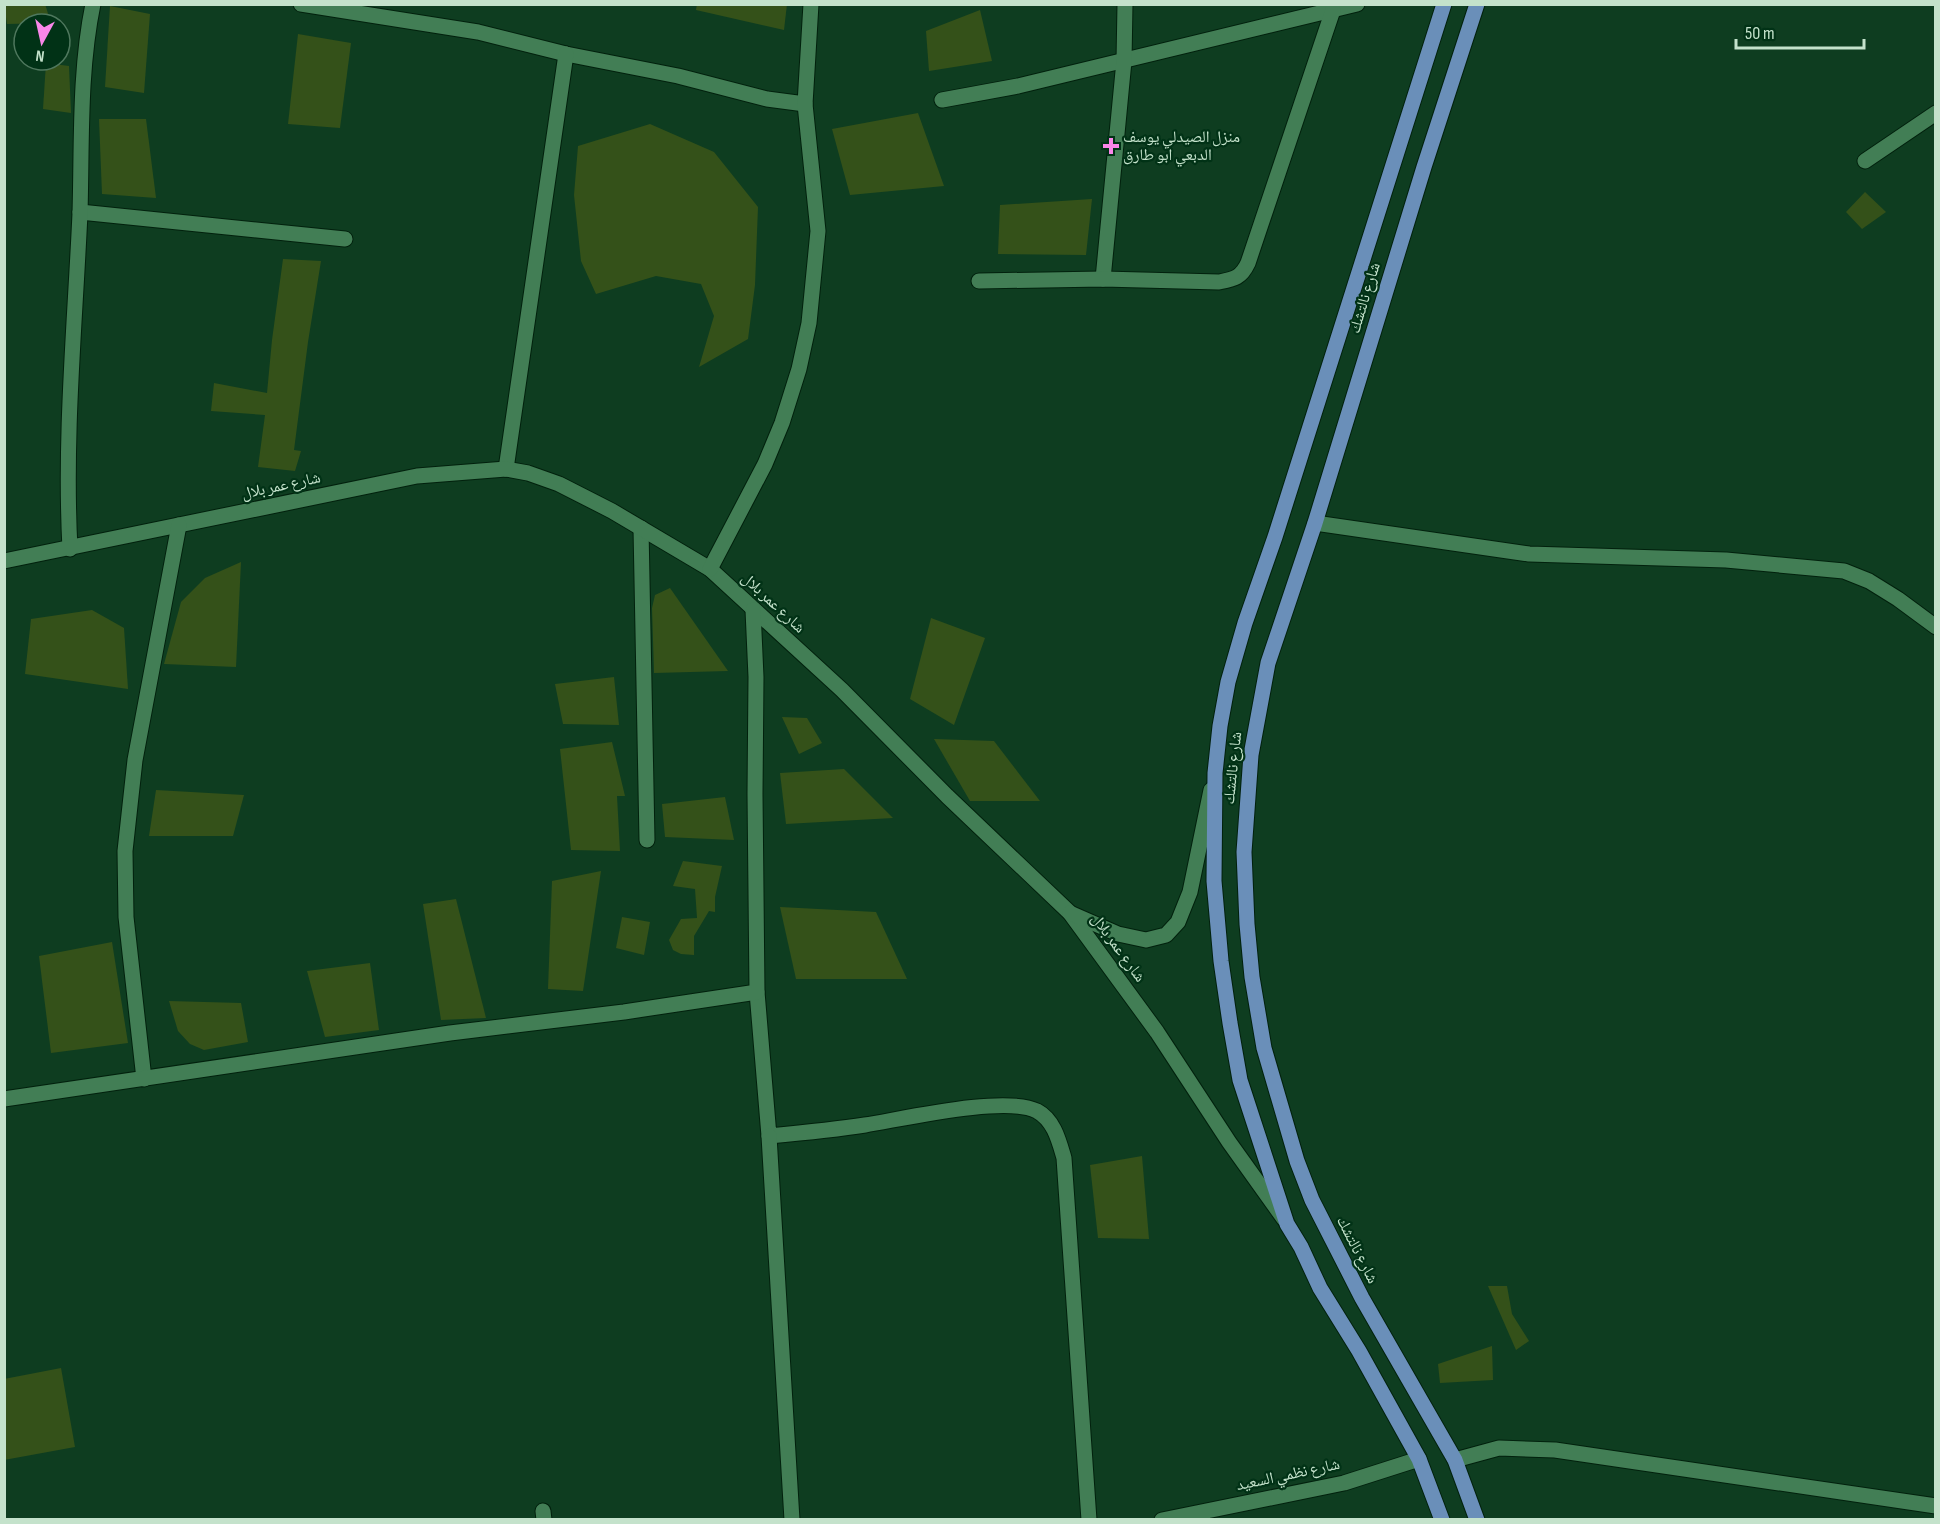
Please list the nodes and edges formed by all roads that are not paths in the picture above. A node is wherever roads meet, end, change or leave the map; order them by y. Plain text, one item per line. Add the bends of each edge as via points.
1 (93, 4) edge
2 (301, 4) edge
3 (811, 4) edge
4 (1125, 4) edge
5 (1357, 4) edge
6 (1444, 4) edge
7 (1477, 4) edge
8 (1333, 10) junction
9 (566, 54) junction
10 (1124, 61) junction
11 (942, 100) dead end
12 (805, 104) junction
13 (1935, 113) edge
14 (1865, 161) dead end
15 (80, 212) junction
16 (345, 239) dead end
17 (1103, 279) junction
18 (979, 281) dead end
19 (506, 469) junction
20 (1315, 523) junction
21 (179, 525) junction
22 (641, 528) junction
23 (70, 549) junction
24 (4, 561) edge
25 (710, 569) junction
26 (753, 610) junction
27 (1935, 627) edge
28 (1215, 773) junction
29 (647, 840) dead end
30 (1070, 913) junction
31 (757, 992) junction
32 (144, 1079) junction
33 (4, 1099) edge
34 (769, 1136) junction
35 (1287, 1224) junction
36 (1419, 1459) junction
37 (1455, 1460) junction
38 (1935, 1506) edge
39 (792, 1520) edge
40 (1089, 1520) edge
41 (1162, 1520) edge
42 (1442, 1520) edge
43 (1477, 1520) edge

1 - 15 street via 87,32
2 - 9 street via 478,32
3 - 12 street
4 - 10 street
5 - 8 street
6 - 28 main road, شارع نالتشك via 1245,623 1228,682
7 - 20 main road, شارع نالتشك
8 - 10 street
8 - 17 street via 1242,274 1219,282
9 - 12 street
9 - 19 street
10 - 11 street
10 - 17 street
12 - 25 street via 818,231 809,323 799,369 765,464
13 - 14 street
15 - 16 street
15 - 23 street via 69,441
17 - 18 street
19 - 21 street, شارع عمر بلال via 417,476
19 - 22 street, شارع عمر بلال via 558,484
20 - 27 street via 1529,554 1726,560 1844,571 1898,599
20 - 37 main road, شارع نالتشك via 1268,663 1251,755 1244,852 1252,977 1264,1048 1312,1200 1362,1298
21 - 23 street, شارع عمر بلال
21 - 32 street via 135,760 125,851 126,917
22 - 25 street, شارع عمر بلال
22 - 29 street
23 - 24 street, شارع عمر بلال
25 - 26 street, شارع عمر بلال
26 - 30 street, شارع عمر بلال via 842,690
26 - 31 street
28 - 30 street via 1190,892 1178,922 1166,935 1146,940 1118,934
28 - 35 main road, شارع نالتشك via 1214,881 1230,1023 1240,1080
30 - 35 street, شارع عمر بلال via 1157,1032
31 - 32 street
31 - 34 street
32 - 33 street
34 - 39 street
34 - 40 street via 1004,1106 1038,1112 1050,1122 1064,1158
35 - 36 main road, شارع نالتشك
36 - 41 street, شارع نظمي السعيد via 1344,1483
36 - 42 main road, شارع نالتشك
37 - 38 street via 1499,1448 1554,1450
37 - 43 main road, شارع نالتشك

